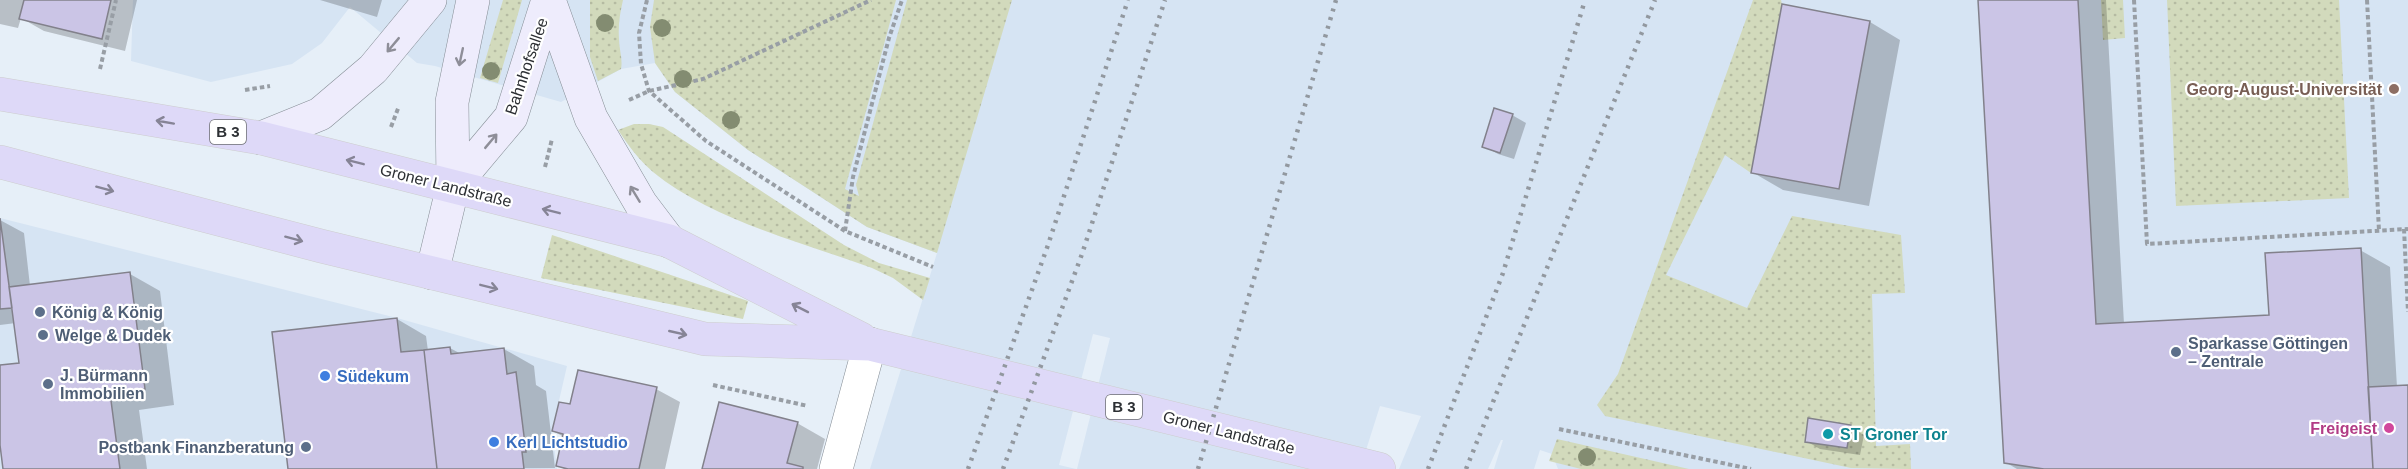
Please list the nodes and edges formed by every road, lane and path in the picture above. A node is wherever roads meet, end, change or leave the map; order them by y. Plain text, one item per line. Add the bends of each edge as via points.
1 (116, 0) edge
2 (430, 0) edge
3 (473, 0) edge
4 (549, 0) edge
5 (647, 0) edge
6 (871, 0) edge
7 (902, 0) edge
8 (2134, 0) edge
9 (2367, 0) edge
10 (89, 67) dead end
11 (100, 70) junction
12 (111, 72) dead end
13 (275, 85) dead end
14 (242, 91) dead end
15 (649, 91) junction
16 (0, 94) edge
17 (401, 99) dead end
18 (555, 129) dead end
19 (390, 132) dead end
20 (261, 138) junction
21 (0, 162) edge
22 (544, 172) dead end
23 (453, 186) junction
24 (2406, 229) edge
25 (845, 231) junction
26 (2379, 231) junction
27 (669, 241) junction
28 (933, 267) dead end
29 (432, 273) junction
30 (2408, 312) edge
31 (870, 344) junction
32 (1559, 429) dead end
33 (836, 469) edge
34 (1379, 469) edge
35 (1751, 469) edge

1 - 11 path
2 -> 20 main road via 373,69 320,114
3 -> 23 main road, Bahnhofsallee via 452,102
23 -> 4 main road, Bahnhofsallee via 511,117
27 -> 4 main road via 641,204 591,117
5 - 15 path via 639,33 641,64
6 - 15 path via 703,79
7 - 25 path via 853,177
8 - 26 path via 2147,244
9 - 26 path
10 - 11 path
11 - 12 path
13 - 14 path
15 - 25 path via 706,141
20 -> 16 main road, Groner Landstraße / B 3
17 - 19 path
18 - 22 path
23 -> 20 main road, Groner Landstraße / B 3
21 -> 29 main road, Groner Landstraße / B 3
27 -> 23 main road, Groner Landstraße / B 3
23 - 29 main road, Bahnhofsallee
24 - 26 path
24 - 30 path
25 - 28 path
31 -> 27 main road, Groner Landstraße / B 3
29 -> 31 main road, Groner Landstraße / B 3 via 705,339
31 - 33 street
31 - 34 main road, Groner Landstraße / B 3
32 - 35 path

